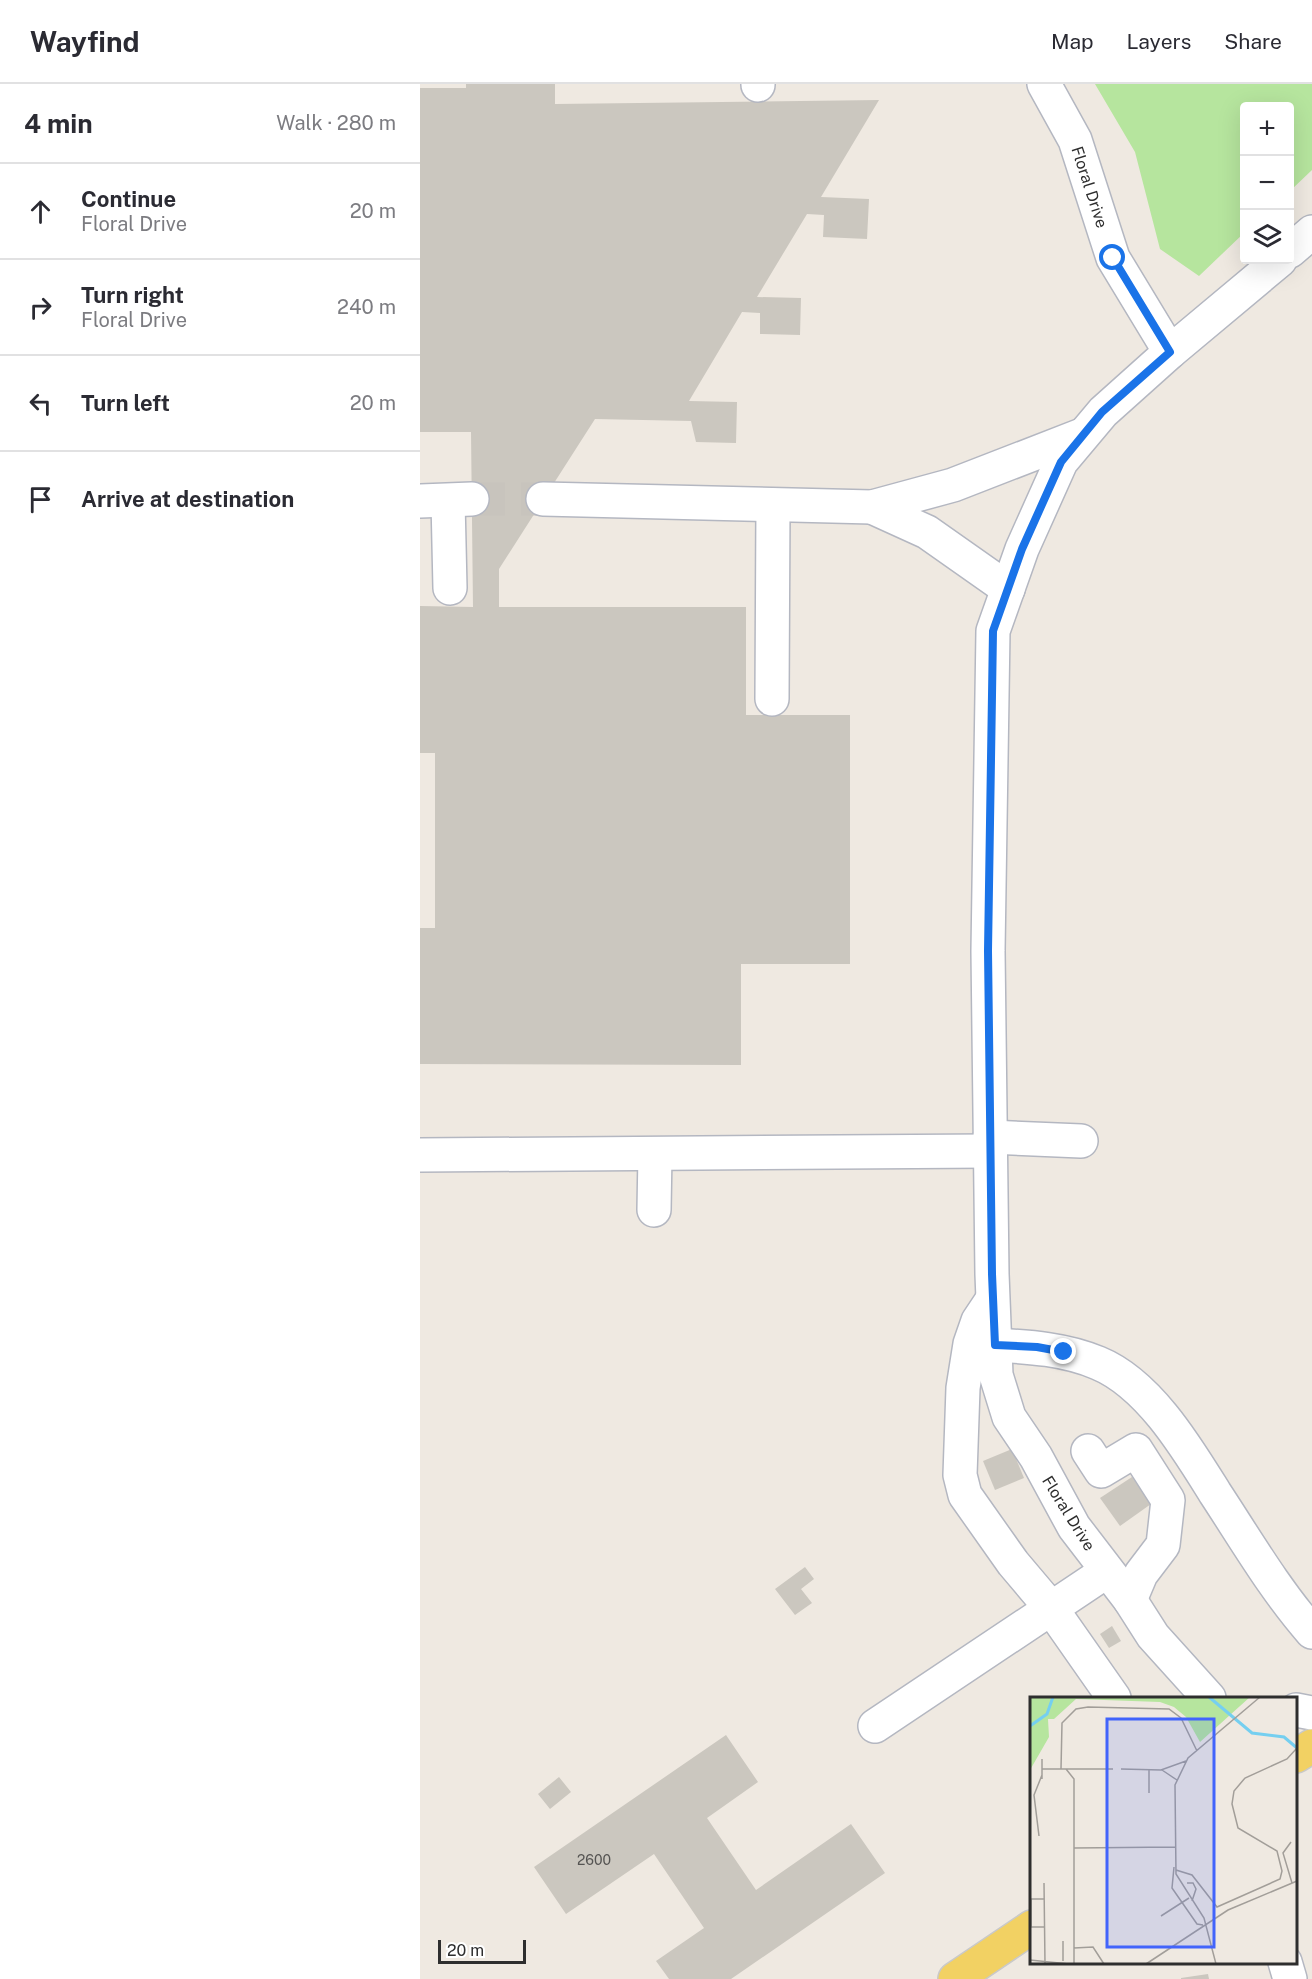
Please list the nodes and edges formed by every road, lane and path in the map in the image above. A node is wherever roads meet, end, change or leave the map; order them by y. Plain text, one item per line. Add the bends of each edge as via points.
1 (1044, 84) edge
2 (1312, 232) edge
3 (1294, 248) edge
4 (1275, 264) edge
5 (1170, 352) junction
6 (1084, 434) junction
7 (543, 499) tunnel mouth
8 (447, 500) edge
9 (773, 505) junction
10 (872, 507) junction
11 (450, 588) dead end
12 (1008, 589) junction
13 (772, 699) dead end
14 (1081, 1141) dead end
15 (990, 1144) junction
16 (655, 1154) junction
17 (420, 1155) edge
18 (654, 1210) dead end
19 (993, 1299) junction
20 (995, 1345) junction
21 (1088, 1450) dead end
22 (1107, 1571) junction
23 (1130, 1600) junction
24 (1051, 1608) junction
25 (1312, 1632) edge
26 (1215, 1696) edge
27 (1113, 1697) edge
28 (1297, 1710) edge
29 (1312, 1713) edge
30 (875, 1726) dead end
31 (1312, 1746) edge
32 (1297, 1755) edge
33 (1030, 1928) edge
34 (1286, 1964) edge
35 (955, 1979) edge
36 (1290, 1979) edge

1 - 5 street, Floral Drive via 1075,140 1113,258
2 - 3 street
4 - 5 street, Floral Drive
5 - 6 street, Floral Drive via 1102,412
6 - 10 street via 953,485
6 - 12 street, Floral Drive via 1061,462
7 - 9 street
8 - 11 street
9 - 10 street
9 - 13 street
10 - 12 street via 927,532
12 - 15 street, Floral Drive via 993,631 988,951
14 - 15 street
15 - 16 street
15 - 19 street, Floral Drive
16 - 17 street
16 - 18 street
19 - 20 street, Floral Drive
19 - 24 street via 978,1321 970,1344 963,1388 960,1475 965,1495
20 - 22 street, Floral Drive via 996,1375 1009,1418 1036,1457 1074,1527
20 - 25 street via 1064,1352 1099,1363 1130,1382 1175,1430 1257,1557
21 - 23 street via 1101,1471 1136,1450 1168,1500 1163,1545 1141,1574
22 - 23 street, Floral Drive
22 - 24 street
23 - 26 street, Floral Drive via 1153,1636
24 - 27 street
24 - 30 street
28 - 29 street
31 - 32 main road
33 - 35 main road
34 - 36 street

